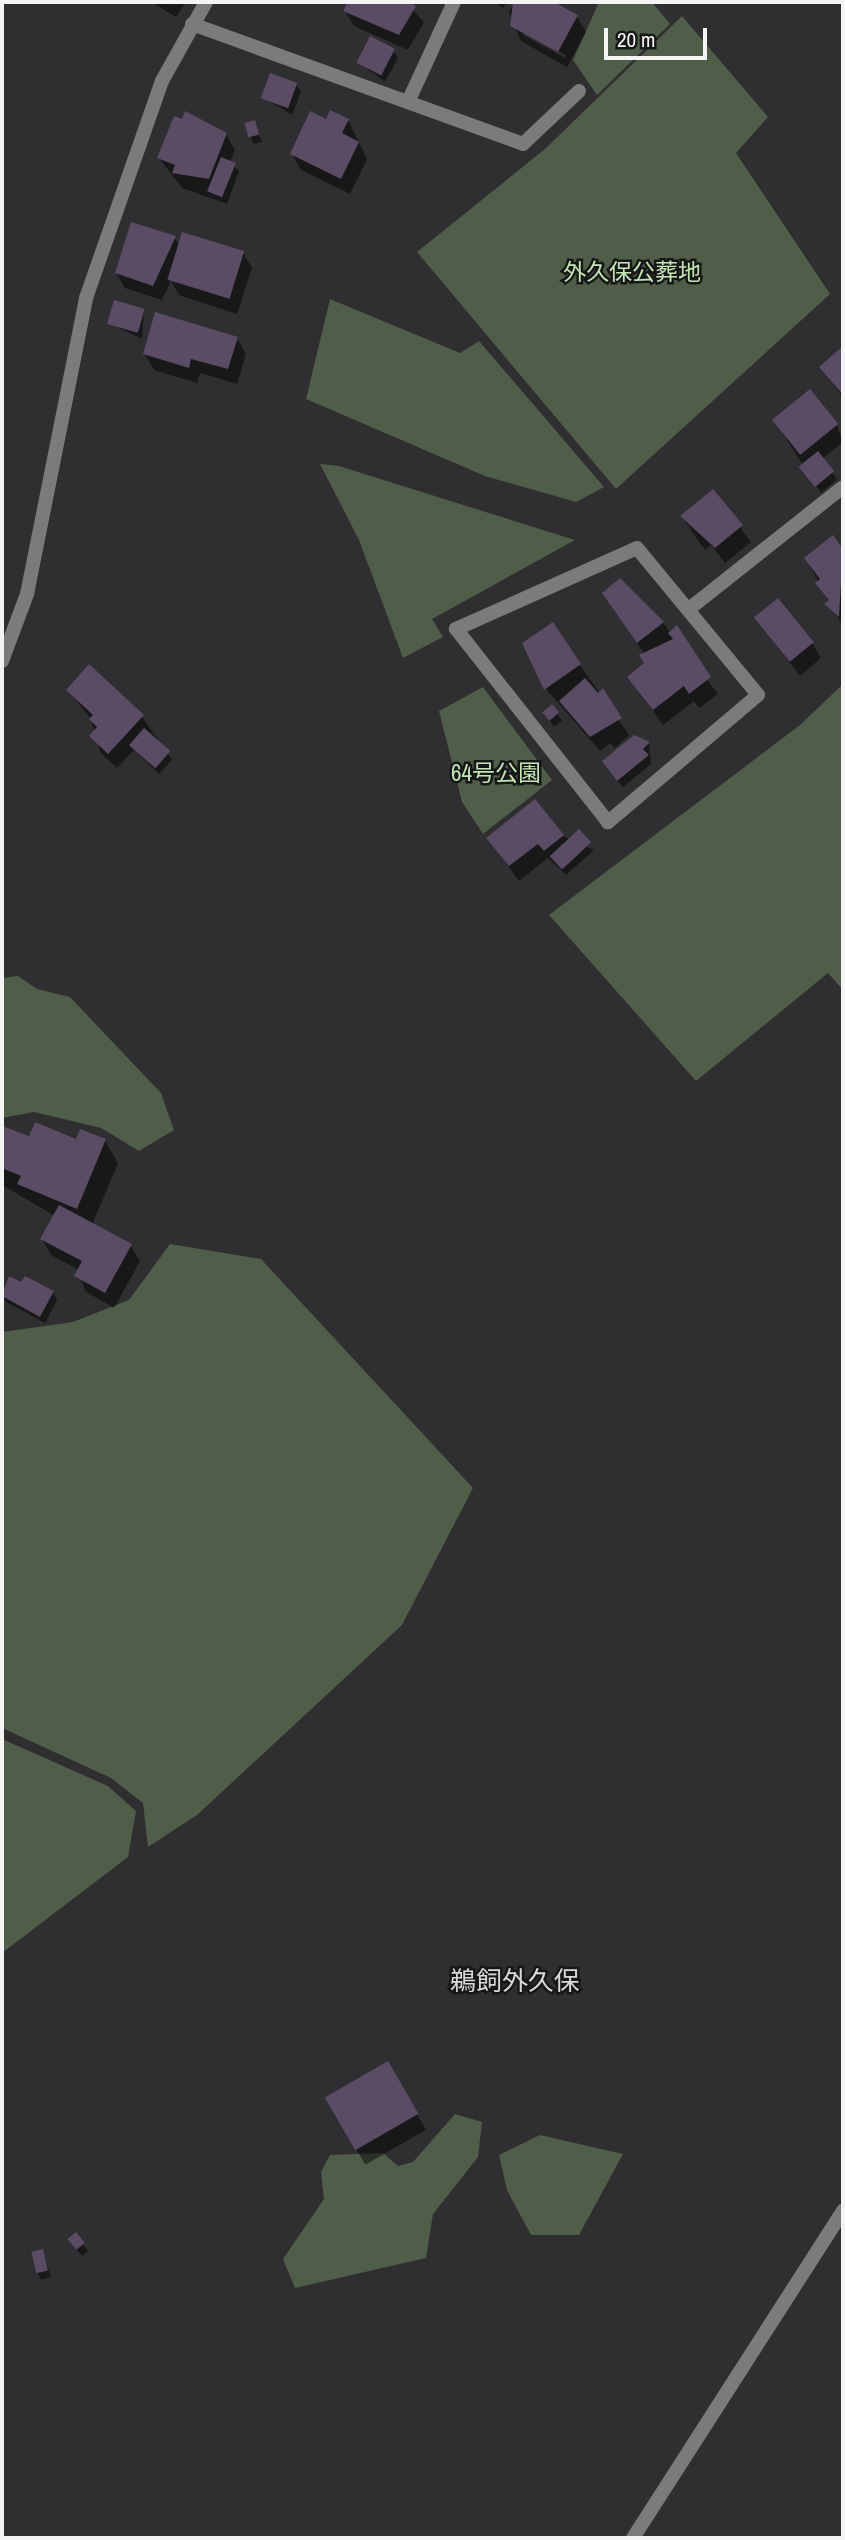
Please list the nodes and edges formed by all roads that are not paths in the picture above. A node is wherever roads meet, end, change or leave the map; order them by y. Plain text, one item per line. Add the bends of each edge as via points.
1 (206, 2) edge
2 (454, 2) edge
3 (192, 24) junction
4 (579, 90) dead end
5 (408, 103) junction
6 (843, 486) edge
7 (689, 609) junction
8 (2, 661) edge
9 (843, 2211) edge
10 (633, 2538) edge

1 - 3 street
2 - 5 street
3 - 5 street
3 - 8 street via 162,82 86,298 27,594
4 - 5 street via 523,144
6 - 7 street
7 - 7 street via 637,548 456,629 608,822 758,695
9 - 10 street

